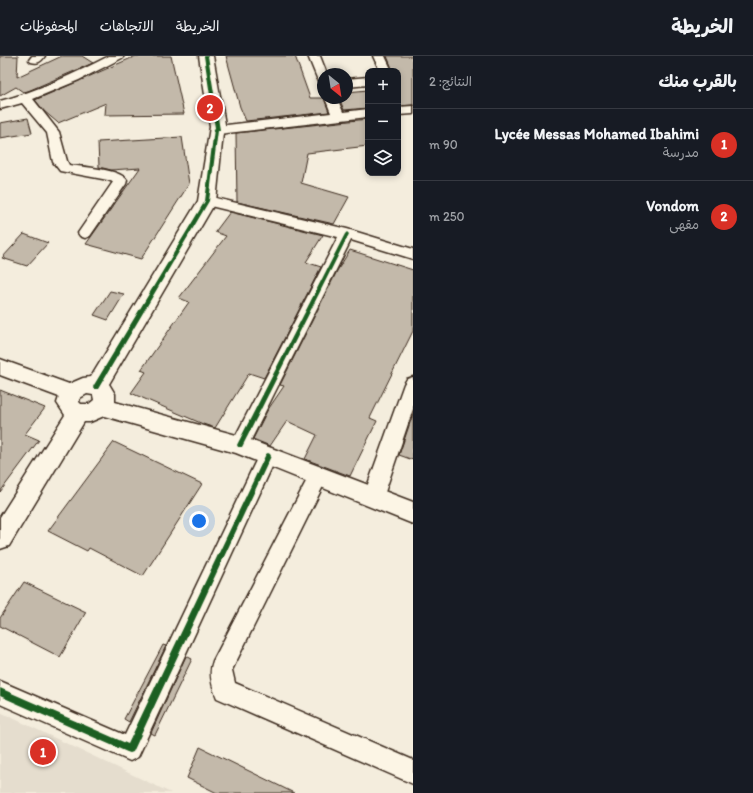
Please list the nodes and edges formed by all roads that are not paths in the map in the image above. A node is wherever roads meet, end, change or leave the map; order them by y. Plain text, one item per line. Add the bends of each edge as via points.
1 (118, 56) edge
2 (206, 56) edge
3 (314, 56) edge
4 (378, 56) edge
5 (319, 68) edge
6 (384, 68) edge
7 (365, 82) edge
8 (353, 83) edge
9 (26, 99) junction
10 (333, 104) edge
11 (0, 105) edge
12 (365, 113) edge
13 (338, 115) junction
14 (218, 130) junction
15 (207, 201) junction
16 (85, 234) dead end
17 (347, 234) junction
18 (413, 254) edge
19 (0, 367) edge
20 (413, 387) edge
21 (99, 397) junction
22 (74, 403) junction
23 (240, 445) junction
24 (268, 456) junction
25 (319, 476) junction
26 (374, 498) junction
27 (413, 513) edge
28 (3, 527) edge
29 (0, 692) edge
30 (413, 772) edge

1 - 9 street
2 - 14 street
3 - 5 street
4 - 6 street
7 - 8 street
9 - 11 street
9 - 16 street via 53,132 60,162 65,168 112,176 120,180
10 - 13 street
12 - 13 street
13 - 14 street
14 - 15 street via 216,129
15 - 17 street
15 - 21 street
17 - 18 street
17 - 23 street
19 - 22 street
20 - 26 street
21 - 22 street via 88,414
21 - 23 street
22 - 28 street
23 - 24 street
24 - 25 street
24 - 29 street via 130,749
25 - 26 street
25 - 30 street via 221,669 225,690
26 - 27 street

